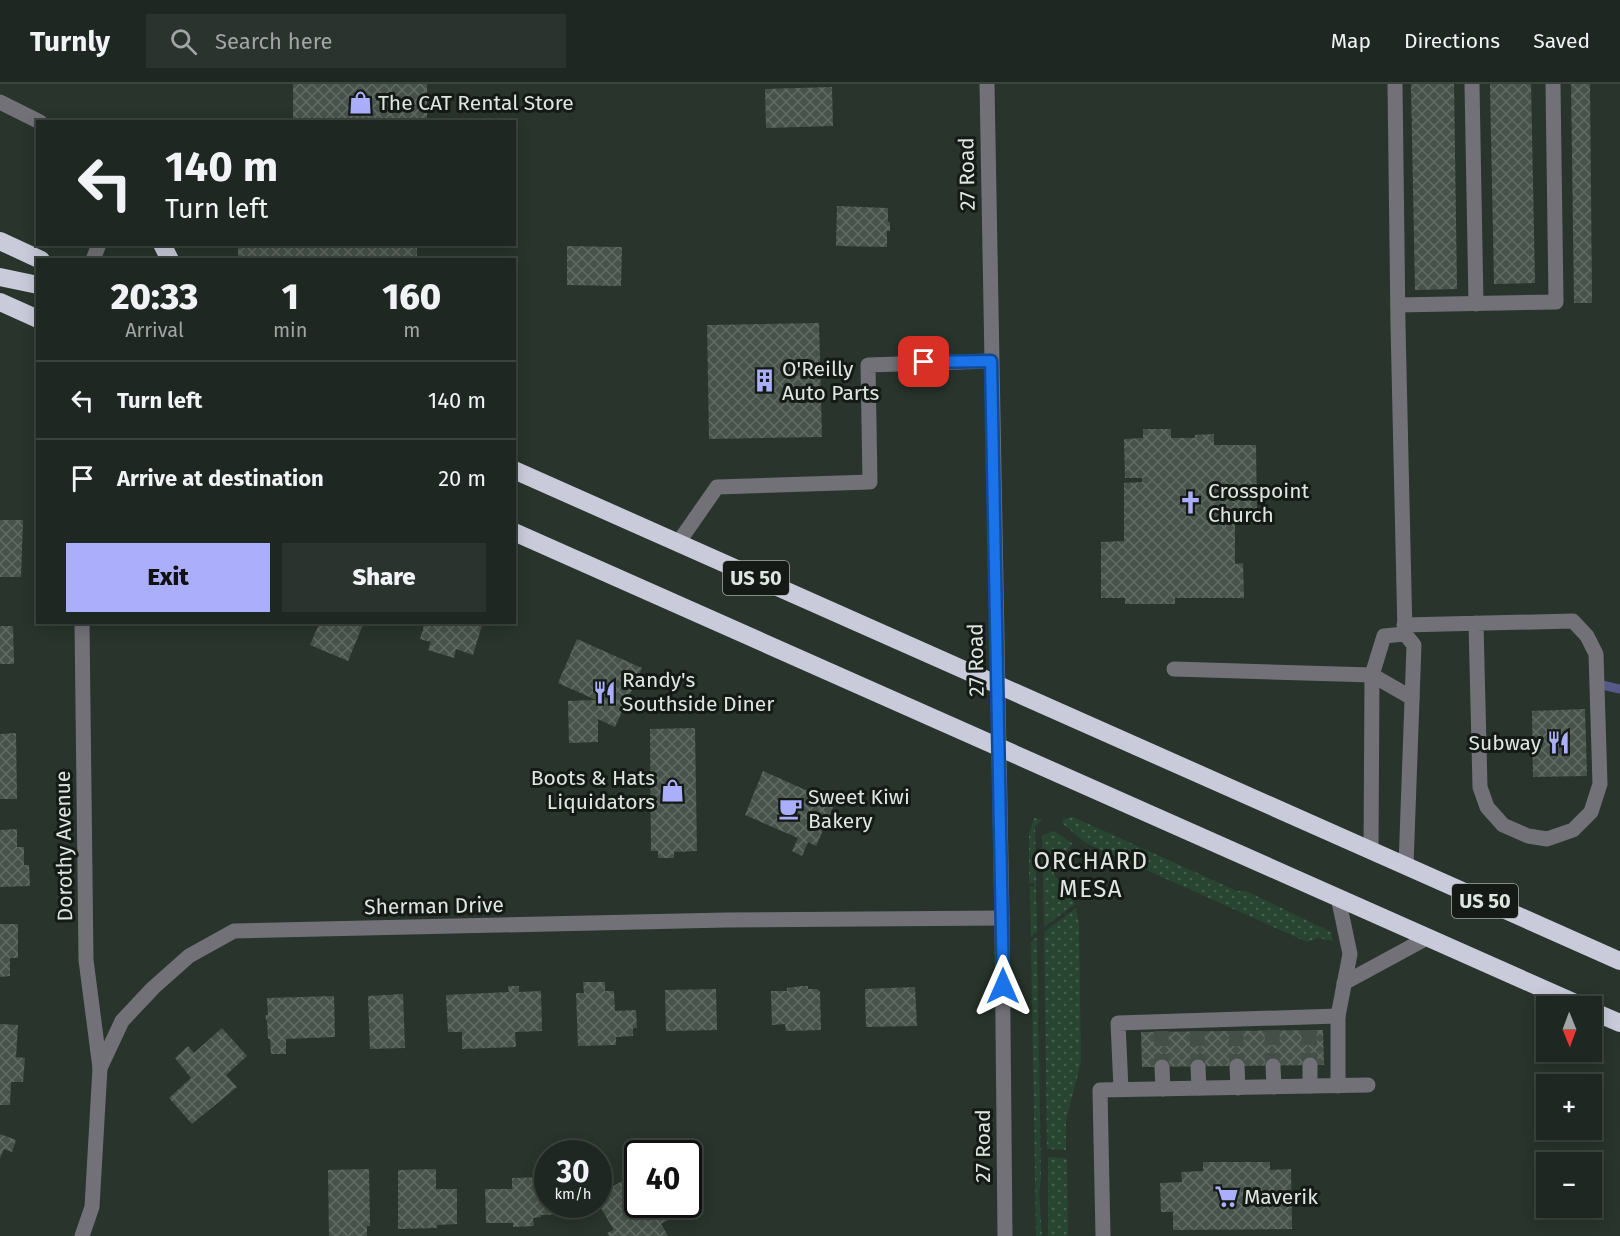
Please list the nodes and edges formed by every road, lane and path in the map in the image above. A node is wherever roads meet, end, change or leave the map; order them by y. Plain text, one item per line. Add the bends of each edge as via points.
1 (987, 84) edge
2 (1395, 84) edge
3 (1472, 84) edge
4 (1553, 84) edge
5 (0, 102) edge
6 (36, 120) edge
7 (0, 241) edge
8 (37, 258) edge
9 (0, 277) edge
10 (36, 285) edge
11 (0, 303) edge
12 (1476, 304) junction
13 (1398, 305) junction
14 (36, 318) edge
15 (991, 361) junction
16 (516, 471) edge
17 (516, 533) edge
18 (678, 543) junction
19 (1476, 623) junction
20 (82, 624) edge
21 (1404, 629) junction
22 (1174, 669) dead end
23 (1372, 675) junction
24 (997, 685) junction
25 (1412, 698) junction
26 (999, 747) junction
27 (1371, 851) junction
28 (1406, 866) junction
29 (1338, 897) junction
30 (1002, 918) junction
31 (1427, 938) junction
32 (1620, 961) edge
33 (1344, 983) junction
34 (1559, 996) edge
35 (1602, 1015) edge
36 (1338, 1016) junction
37 (1620, 1023) edge
38 (1310, 1065) tunnel mouth
39 (1237, 1066) tunnel mouth
40 (1273, 1066) tunnel mouth
41 (1162, 1067) tunnel mouth
42 (1198, 1067) tunnel mouth
43 (100, 1068) junction
44 (1368, 1085) dead end
45 (1310, 1086) junction
46 (1338, 1086) junction
47 (1274, 1087) junction
48 (1199, 1088) junction
49 (1238, 1088) junction
50 (1121, 1089) junction
51 (1163, 1089) junction
52 (82, 1236) edge
53 (1005, 1236) edge
54 (1103, 1236) edge

1 - 15 street, 27 Road
2 - 13 street
3 - 12 street
4 - 12 street via 1556,302
5 - 6 street
7 - 8 highway
9 - 10 highway
11 - 14 highway
12 - 13 street
13 - 21 street
15 - 18 street via 868,365 870,482 717,487
15 - 24 street, 27 Road
16 - 18 highway, US 50
17 - 26 highway, US 50
18 - 24 highway, US 50
19 - 19 street via 1573,621 1596,654 1600,784 1591,812 1573,830 1547,839 1528,836 1503,825 1487,807 1480,787
19 - 21 street
20 - 43 street, Dorothy Avenue via 86,960
21 - 23 street via 1384,636
21 - 25 street via 1414,645
22 - 23 street
23 - 25 street
23 - 27 street
24 - 26 street, 27 Road
24 - 27 highway, US 50
25 - 28 street
26 - 29 highway, US 50
26 - 30 street, 27 Road
27 - 28 highway, US 50
28 - 32 highway, US 50
29 - 31 highway, US 50
29 - 33 street via 1350,954
30 - 43 street, Sherman Drive via 234,931 189,956 153,988 122,1021
30 - 53 street, 27 Road
31 - 33 street
31 - 34 highway, US 50
33 - 36 street
35 - 37 highway
36 - 46 street
36 - 50 street via 1310,1024 1118,1023
38 - 45 street
39 - 49 street
40 - 47 street
41 - 51 street
42 - 48 street
43 - 52 street, Sherman Drive via 92,1207
44 - 46 street
45 - 46 street
45 - 47 street
47 - 49 street
48 - 49 street
48 - 51 street
50 - 51 street
50 - 54 street via 1100,1090

